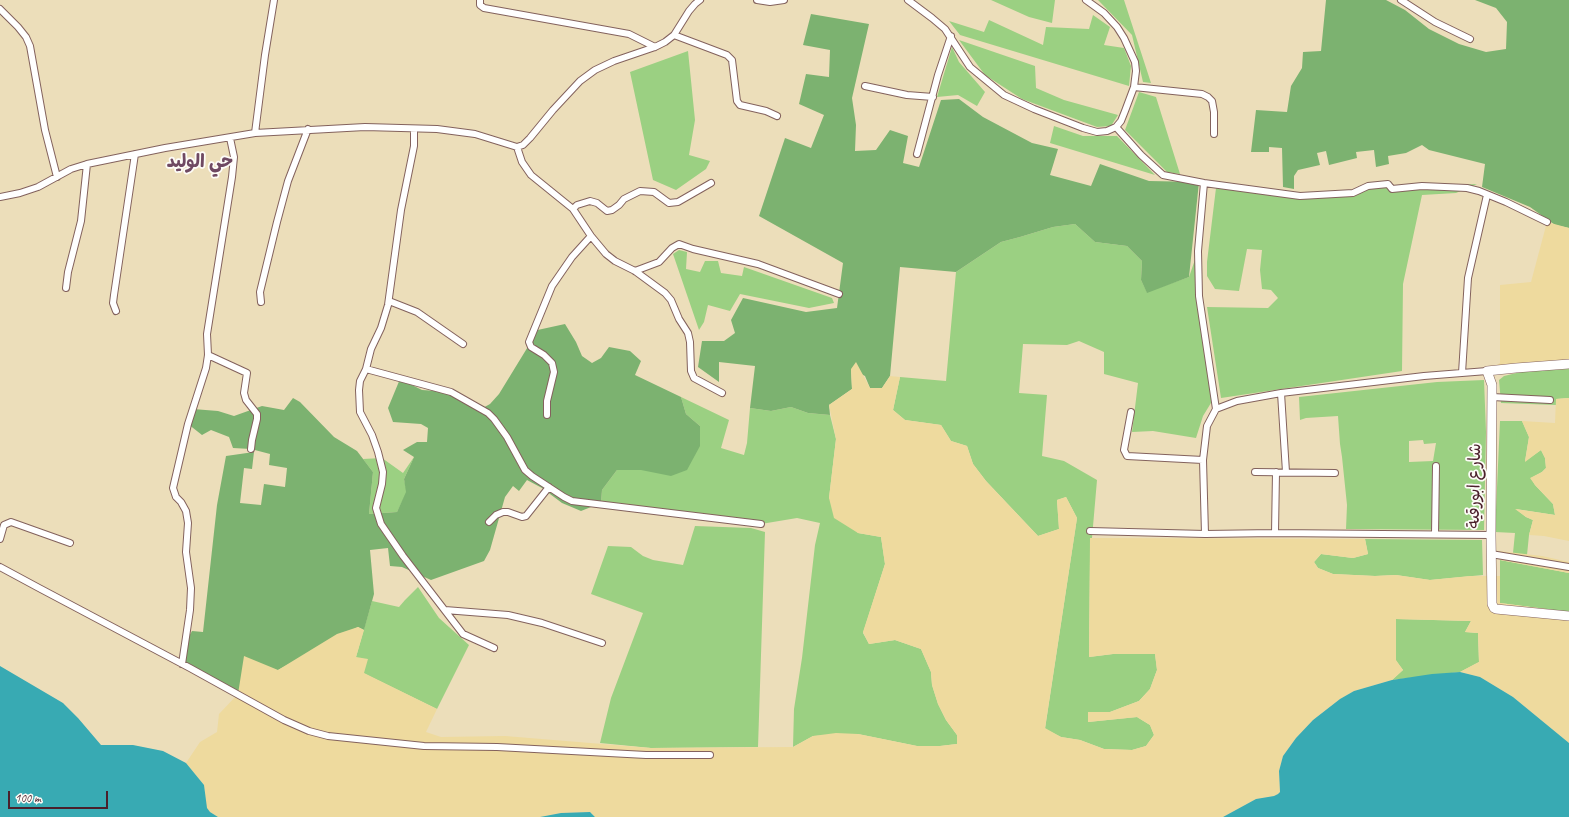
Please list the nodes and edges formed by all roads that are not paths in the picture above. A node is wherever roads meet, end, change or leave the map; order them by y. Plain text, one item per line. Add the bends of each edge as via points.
1 (274, 0) edge
2 (480, 0) edge
3 (757, 0) edge
4 (784, 0) edge
5 (908, 0) edge
6 (1086, 0) edge
7 (1401, 0) edge
8 (696, 1) edge
9 (0, 9) edge
10 (674, 35) junction
11 (951, 36) junction
12 (1470, 39) dead end
13 (655, 47) junction
14 (865, 86) dead end
15 (1134, 87) junction
16 (933, 97) junction
17 (777, 116) dead end
18 (1116, 127) junction
19 (308, 129) junction
20 (414, 129) junction
21 (255, 133) junction
22 (1214, 134) dead end
23 (230, 138) junction
24 (517, 147) junction
25 (135, 154) junction
26 (917, 154) dead end
27 (87, 164) junction
28 (57, 177) junction
29 (712, 183) dead end
30 (1204, 183) junction
31 (1487, 194) junction
32 (0, 197) edge
33 (573, 209) junction
34 (1547, 222) dead end
35 (591, 236) junction
36 (635, 271) junction
37 (66, 288) dead end
38 (839, 294) dead end
39 (389, 301) junction
40 (260, 302) dead end
41 (116, 311) dead end
42 (462, 344) dead end
43 (208, 355) junction
44 (1569, 364) edge
45 (366, 369) junction
46 (1487, 371) junction
47 (1462, 373) junction
48 (722, 393) dead end
49 (1281, 393) junction
50 (1492, 397) junction
51 (1550, 400) dead end
52 (1216, 409) junction
53 (1131, 412) dead end
54 (547, 415) dead end
55 (252, 448) dead end
56 (1203, 460) junction
57 (1436, 466) dead end
58 (1254, 472) dead end
59 (1276, 472) junction
60 (1286, 472) junction
61 (1335, 473) dead end
62 (549, 487) junction
63 (489, 522) dead end
64 (761, 524) dead end
65 (1090, 531) dead end
66 (1275, 533) junction
67 (1205, 534) junction
68 (1435, 534) junction
69 (1491, 535) junction
70 (0, 539) edge
71 (70, 543) dead end
72 (1491, 554) junction
73 (0, 566) edge
74 (1569, 567) edge
75 (445, 610) junction
76 (1569, 616) edge
77 (602, 643) dead end
78 (494, 648) dead end
79 (182, 664) junction
80 (710, 754) dead end

1 - 21 street
2 - 13 street via 480,5 484,8 629,34
3 - 4 street
5 - 11 street
6 - 15 street via 1104,14 1124,38 1136,71
7 - 12 street via 1435,22
8 - 10 street
9 - 28 street via 22,32 30,46 45,130
10 - 13 street
10 - 17 street via 727,55 732,60 737,101 740,105
11 - 16 street
11 - 18 street via 970,67 1013,100 1098,132 1111,131
13 - 24 street via 595,70 580,81 530,138
14 - 16 street via 907,95
15 - 18 street via 1121,121
15 - 22 street via 1202,94 1212,101
16 - 26 street
18 - 30 street via 1141,155 1164,174
19 - 20 street
19 - 21 street
19 - 40 street via 288,181 260,292
20 - 24 street via 475,134
20 - 39 street via 414,146 401,210
21 - 23 street
23 - 25 street
23 - 43 street via 234,156 232,177 206,334
24 - 33 street via 522,162 531,175
25 - 27 street
25 - 41 street via 114,295 113,304
27 - 28 street
27 - 37 street via 81,222
28 - 32 street via 38,187
29 - 33 street via 678,202 669,203 654,192 640,191 624,199 612,210 607,211 590,201
30 - 31 street via 1300,196 1353,193 1368,186 1388,184 1392,189 1438,186 1467,188
30 - 52 street via 1198,251 1199,296
31 - 34 street
31 - 47 street via 1468,278
33 - 35 street
35 - 36 street via 606,254
35 - 54 street via 572,257 552,286 529,342 531,347 552,363 554,372 547,402
36 - 38 street via 659,262 679,244 758,264
36 - 48 street via 671,300 688,333 694,378
39 - 42 street via 417,312
39 - 45 street
43 - 55 street via 247,373 244,393 257,414
43 - 79 street via 173,488 186,511 188,523 186,552 191,588 187,640
44 - 46 main road
45 - 62 street via 451,392 488,413 503,432 525,470
45 - 75 street via 358,390 360,412 372,435 383,472 377,514 403,556
46 - 47 street
46 - 50 main road, شارع ابورقية via 1492,385
47 - 49 street
49 - 52 street via 1237,401
49 - 60 street
50 - 51 street
50 - 69 main road, شارع ابورقية
52 - 56 street via 1207,426
53 - 56 street via 1124,450 1127,456
56 - 67 street
57 - 68 street
58 - 59 street
59 - 60 street
59 - 66 street
60 - 61 street
62 - 63 street via 526,516 504,512
62 - 64 street via 572,501
65 - 67 street
66 - 67 street
66 - 68 street
68 - 69 street
69 - 72 main road, شارع ابورقية
70 - 71 street via 4,525 11,522
72 - 74 street
72 - 76 main road, شارع ابورقية via 1494,608
73 - 79 street
75 - 77 street via 508,615 542,623
75 - 78 street via 463,634
79 - 80 street via 284,720 328,736 424,746 497,747 646,756

